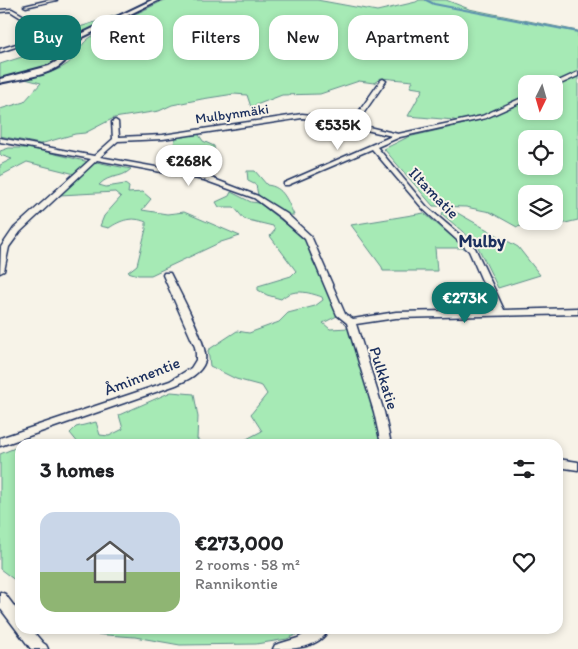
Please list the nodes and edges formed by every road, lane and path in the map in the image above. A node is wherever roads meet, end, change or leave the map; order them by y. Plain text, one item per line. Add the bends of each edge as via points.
1 (55, 0) edge
2 (156, 0) edge
3 (26, 6) dead end
4 (9, 10) joint
5 (0, 11) edge
6 (18, 15) edge
7 (15, 46) edge
8 (0, 51) edge
9 (578, 74) edge
10 (0, 81) edge
11 (383, 81) dead end
12 (563, 81) edge
13 (518, 102) edge
14 (115, 122) dead end
15 (353, 125) junction
16 (398, 136) junction
17 (116, 139) junction
18 (0, 140) edge
19 (9, 142) junction
20 (374, 147) junction
21 (0, 148) edge
22 (95, 159) junction
23 (286, 184) dead end
24 (0, 271) edge
25 (167, 275) dead end
26 (578, 310) edge
27 (500, 311) junction
28 (351, 322) junction
29 (385, 439) edge
30 (0, 442) edge
31 (563, 464) edge
32 (578, 466) edge
33 (0, 598) edge
34 (15, 618) edge
35 (27, 634) edge
36 (316, 634) edge
37 (41, 649) edge
38 (280, 649) edge

1 - 3 street
2 - 10 street via 80,36 60,62 51,67
4 - 5 street
4 - 6 street
7 - 8 street
9 - 12 street
11 - 15 street
13 - 16 street, Mulbynmäki via 484,117
14 - 17 street
15 - 16 street, Mulbynmäki
15 - 17 street, Mulbynmäki via 302,116 163,137
16 - 20 street
17 - 22 street
18 - 19 street
19 - 21 street
19 - 22 street
20 - 23 street
20 - 27 street, Iltamatie via 425,208 472,250
22 - 24 street via 17,230 5,247
22 - 28 street via 220,182 256,197 284,216 310,241 341,315
25 - 30 street, Åminnentie via 200,347 202,356 190,375
26 - 27 street
27 - 28 street via 396,315
28 - 29 street, Pulkkatie
31 - 32 street
33 - 34 street
35 - 37 street
36 - 38 street

